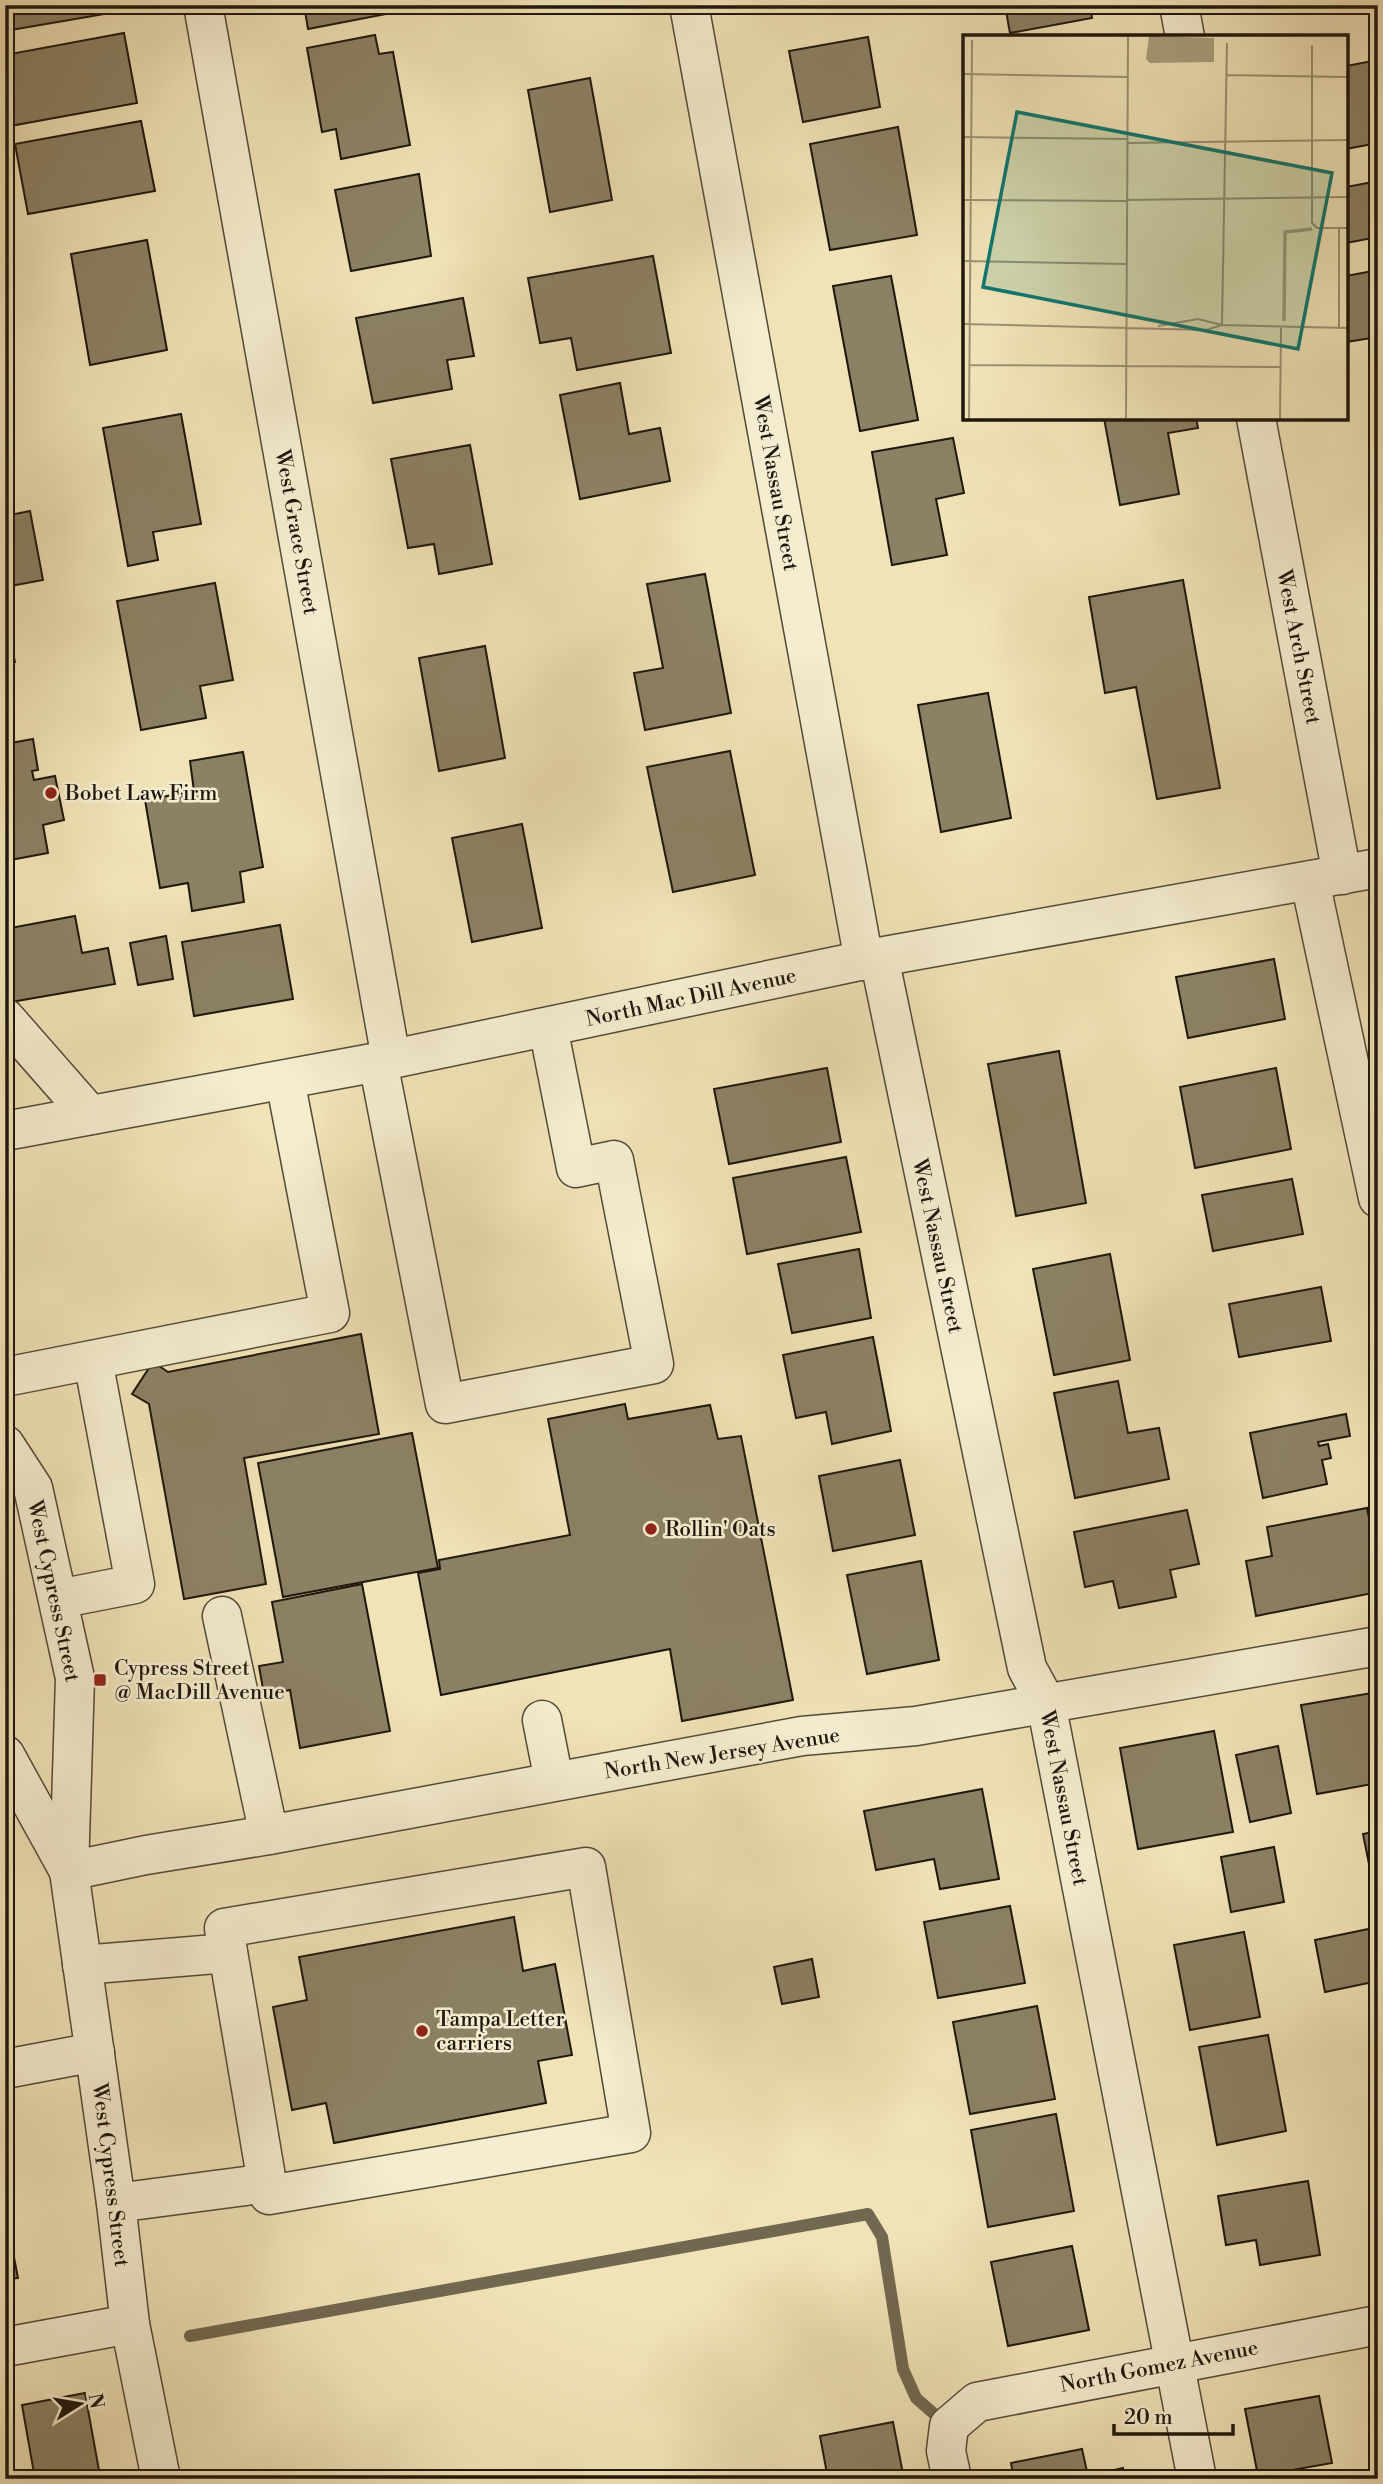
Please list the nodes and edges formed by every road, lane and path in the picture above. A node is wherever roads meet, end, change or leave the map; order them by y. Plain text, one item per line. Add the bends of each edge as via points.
1 (203, 5) edge
2 (689, 5) edge
3 (1179, 5) edge
4 (1185, 35) edge
5 (1256, 420) edge
6 (1343, 875) edge
7 (871, 959) junction
8 (5, 1018) edge
9 (548, 1027) junction
10 (384, 1061) junction
11 (285, 1080) junction
12 (90, 1115) junction
13 (5, 1131) edge
14 (1378, 1198) edge
15 (93, 1360) junction
16 (5, 1377) edge
17 (5, 1444) edge
18 (58, 1599) junction
19 (222, 1616) dead end
20 (1378, 1646) edge
21 (1046, 1703) junction
22 (542, 1720) dead end
23 (5, 1755) edge
24 (554, 1781) junction
25 (269, 1835) junction
26 (69, 1871) junction
27 (228, 1953) junction
28 (82, 1965) junction
29 (95, 2052) junction
30 (5, 2069) edge
31 (268, 2183) junction
32 (116, 2203) junction
33 (130, 2324) junction
34 (1378, 2325) edge
35 (5, 2347) edge
36 (1174, 2362) junction
37 (161, 2479) edge
38 (952, 2479) edge
39 (1197, 2479) edge

1 - 10 street, West Grace Street
2 - 7 street, West Nassau Street
3 - 4 street
5 - 6 street, West Arch Street
6 - 7 street, North Mac Dill Avenue
6 - 14 street, West Arch Street
7 - 9 street, North Mac Dill Avenue
7 - 21 street, West Nassau Street via 1027,1668
8 - 12 street
9 - 10 street, North Mac Dill Avenue
9 - 10 street, West Grace Street via 576,1168 614,1160 654,1364 445,1404
10 - 11 street, North Mac Dill Avenue
11 - 12 street, North Mac Dill Avenue
11 - 15 street via 330,1313
12 - 13 street, North Mac Dill Avenue
15 - 16 street
15 - 18 street via 135,1584
17 - 18 street, West Cypress Street via 33,1488
18 - 26 street, West Cypress Street via 75,1678
19 - 25 street
20 - 21 street, North New Jersey Avenue
21 - 24 street, North New Jersey Avenue via 916,1726 802,1736
21 - 36 street, West Nassau Street
22 - 24 street
23 - 26 street, West Cypress Street
24 - 25 street, North New Jersey Avenue
25 - 26 street, North New Jersey Avenue
26 - 28 street, West Cypress Street
27 - 28 street
27 - 31 street
27 - 31 street via 224,1928 586,1867 631,2133 269,2195
28 - 29 street, West Cypress Street
29 - 30 street
29 - 32 street, West Cypress Street
31 - 32 street
32 - 33 street, West Cypress Street
33 - 35 street
33 - 37 street, West Cypress Street
34 - 36 street, North Gomez Avenue
36 - 38 street, North Gomez Avenue via 977,2402 949,2426 946,2451
36 - 39 street, West Nassau Street

